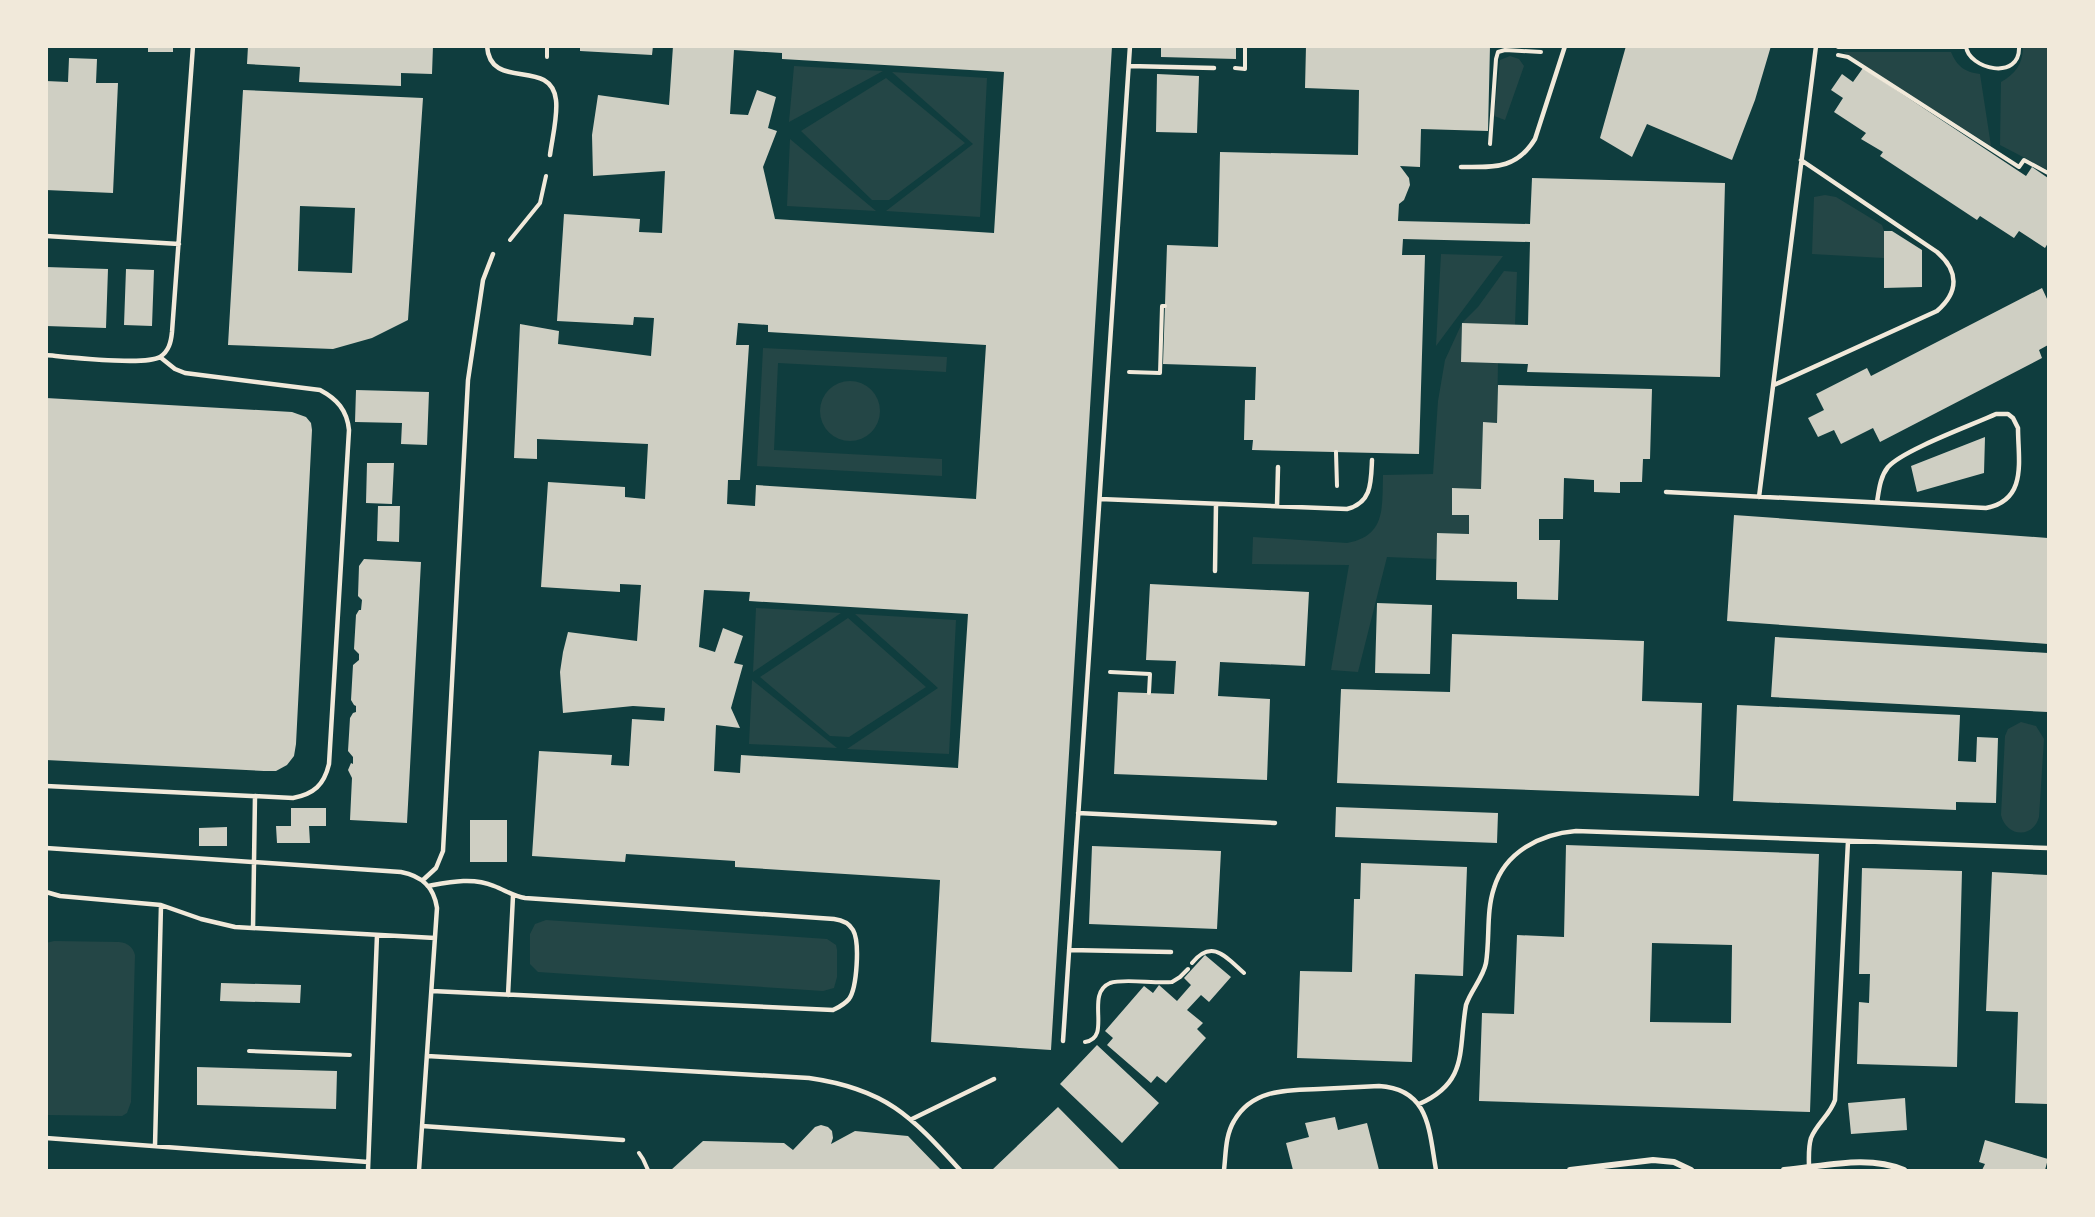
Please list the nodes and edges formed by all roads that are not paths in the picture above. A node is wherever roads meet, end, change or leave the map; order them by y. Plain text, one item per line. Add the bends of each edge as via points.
1 (193, 46) edge
2 (487, 46) edge
3 (1130, 46) edge
4 (1565, 46) edge
5 (1816, 46) edge
6 (1129, 66) junction
7 (1214, 68) dead end
8 (549, 155) road end
9 (1802, 160) junction
10 (1461, 167) dead end
11 (46, 236) edge
12 (179, 244) junction
13 (493, 254) road end
14 (46, 355) edge
15 (160, 357) junction
16 (1774, 385) junction
17 (1372, 460) dead end
18 (1278, 467) dead end
19 (1666, 492) dead end
20 (1760, 497) junction
21 (1100, 499) junction
22 (1877, 502) junction
23 (1216, 504) junction
24 (1277, 506) junction
25 (1215, 571) dead end
26 (46, 786) edge
27 (255, 796) junction
28 (1078, 813) junction
29 (1275, 823) dead end
30 (1848, 841) junction
31 (46, 848) edge
32 (2049, 848) edge
33 (254, 863) junction
34 (423, 880) junction
35 (428, 886) junction
36 (46, 892) edge
37 (513, 896) junction
38 (161, 905) junction
39 (253, 928) junction
40 (377, 935) junction
41 (435, 938) junction
42 (1069, 950) junction
43 (1171, 952) dead end
44 (432, 991) junction
45 (508, 995) junction
46 (1063, 1041) road end
47 (427, 1056) junction
48 (994, 1079) dead end
49 (1419, 1104) junction
50 (912, 1119) junction
51 (422, 1126) junction
52 (46, 1138) edge
53 (623, 1140) dead end
54 (155, 1146) junction
55 (368, 1162) junction
56 (1809, 1168) junction
57 (368, 1170) edge
58 (419, 1170) edge
59 (960, 1170) edge
60 (1224, 1170) edge
61 (1436, 1170) edge
62 (1570, 1170) edge
63 (1691, 1170) edge
64 (1784, 1170) edge
65 (1904, 1170) edge

1 - 12 lane
2 - 8 lane via 490,60 503,71 534,76 552,88 557,102
3 - 6 lane
4 - 10 lane via 1529,149 1511,163
5 - 9 lane
6 - 7 lane
6 - 21 lane
9 - 16 lane
9 - 16 lane via 1937,252 1945,259 1954,281 1951,294 1937,311
11 - 12 lane
12 - 15 lane via 172,332 167,351
13 - 34 lane via 483,280 468,380 443,851 436,868
14 - 15 lane via 141,361
15 - 27 lane via 185,373 320,390 337,401 348,420 327,774 322,784 304,796
16 - 20 lane
17 - 24 lane via 1370,489 1355,507
18 - 24 lane
19 - 20 lane
20 - 22 lane
21 - 23 lane
21 - 28 lane
22 - 22 lane via 1997,506 2014,491 2018,481 2016,422 2008,414 1996,414 1902,456 1882,477
23 - 24 lane
23 - 25 lane
26 - 27 lane
27 - 33 lane
28 - 29 lane
28 - 42 lane
30 - 32 lane
30 - 49 lane via 1576,831 1541,837 1526,846 1512,858 1494,888 1486,962 1466,1005 1458,1067 1443,1090
30 - 56 lane via 1835,1100 1811,1138
31 - 33 lane
33 - 34 lane via 401,872
33 - 39 lane
34 - 35 lane
35 - 37 lane via 463,880 484,882
35 - 41 lane via 437,908
36 - 38 lane
37 - 45 lane
37 - 45 lane via 842,920 855,932 857,941 854,988 850,998 833,1010
38 - 39 lane via 218,923
38 - 54 lane
39 - 40 lane
40 - 41 lane
40 - 55 lane
41 - 44 lane
42 - 43 lane
42 - 46 lane
44 - 45 lane
44 - 47 lane
47 - 50 lane via 818,1079 864,1090
47 - 51 lane
48 - 50 lane
49 - 60 lane via 1390,1086 1271,1092 1250,1103 1234,1121
49 - 61 lane via 1428,1124
50 - 59 lane
51 - 53 lane
51 - 58 lane
52 - 54 lane
54 - 55 lane
55 - 57 lane
56 - 64 street
56 - 65 street via 1861,1162
62 - 63 street via 1653,1160 1674,1162

